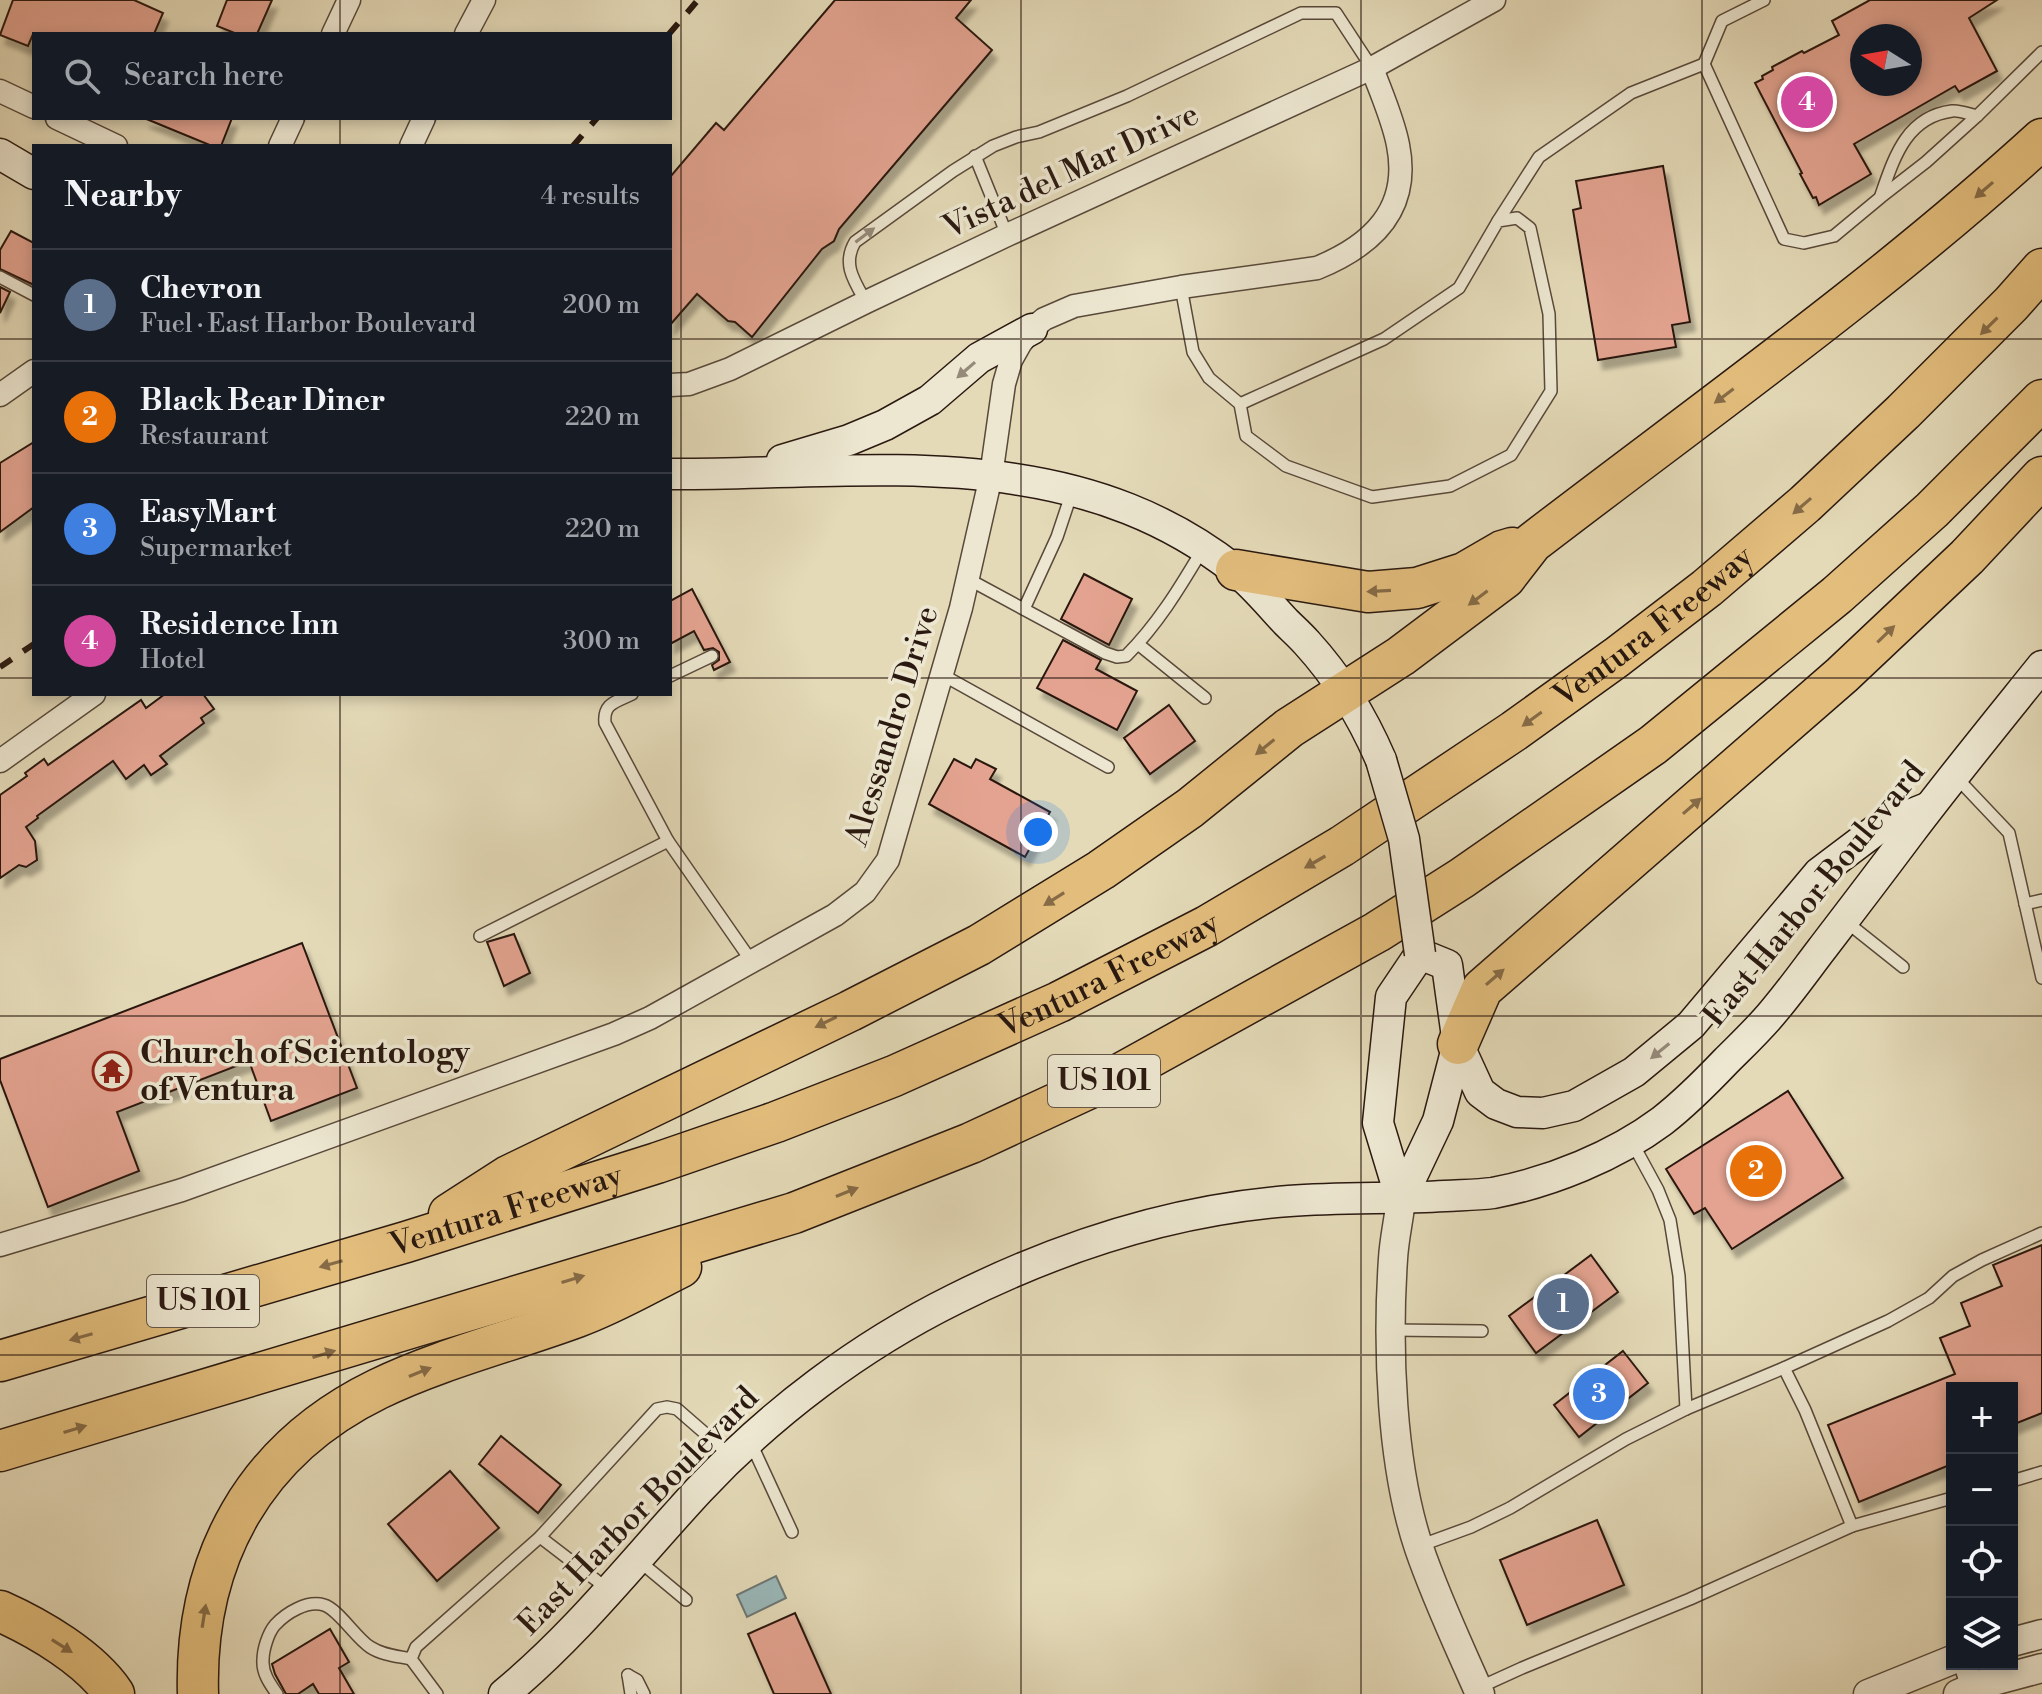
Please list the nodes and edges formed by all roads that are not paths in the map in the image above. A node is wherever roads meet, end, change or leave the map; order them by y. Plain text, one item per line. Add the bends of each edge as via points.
1 (349, 0) edge
2 (484, 0) edge
3 (1494, 0) edge
4 (1764, 0) edge
5 (334, 32) edge
6 (467, 32) edge
7 (2042, 52) edge
8 (1704, 64) junction
9 (1372, 68) junction
10 (0, 91) edge
11 (32, 106) edge
12 (1977, 116) junction
13 (61, 120) edge
14 (292, 120) edge
15 (423, 120) edge
16 (2042, 139) edge
17 (112, 144) edge
18 (281, 144) edge
19 (412, 144) edge
20 (0, 154) edge
21 (975, 156) junction
22 (32, 173) edge
23 (1881, 197) junction
24 (1498, 221) junction
25 (1007, 235) junction
26 (2042, 269) edge
27 (0, 277) edge
28 (1181, 287) junction
29 (32, 294) edge
30 (866, 302) junction
31 (1032, 329) junction
32 (32, 372) edge
33 (672, 385) edge
34 (0, 395) edge
35 (2042, 400) edge
36 (1240, 404) junction
37 (736, 473) junction
38 (672, 474) edge
39 (991, 476) junction
40 (2042, 477) edge
41 (1073, 489) junction
42 (1532, 543) junction
43 (1203, 547) junction
44 (1236, 570) junction
45 (967, 579) junction
46 (1024, 609) junction
47 (1138, 644) junction
48 (712, 656) dead end
49 (2042, 666) edge
50 (941, 674) junction
51 (672, 675) edge
52 (1344, 691) junction
53 (91, 696) edge
54 (628, 696) edge
55 (1205, 698) dead end
56 (0, 761) edge
57 (1108, 767) dead end
58 (1954, 776) junction
59 (1930, 807) junction
60 (668, 841) junction
61 (2042, 900) edge
62 (2025, 904) junction
63 (2042, 918) edge
64 (1844, 920) junction
65 (2029, 921) junction
66 (480, 936) dead end
67 (1433, 960) junction
68 (752, 962) junction
69 (1903, 967) dead end
70 (2042, 978) edge
71 (1458, 1044) junction
72 (1631, 1141) junction
73 (1401, 1199) junction
74 (794, 1213) junction
75 (2042, 1233) edge
76 (406, 1242) junction
77 (0, 1245) edge
78 (1391, 1330) junction
79 (1482, 1331) dead end
80 (0, 1361) edge
81 (1784, 1368) junction
82 (1686, 1409) junction
83 (741, 1449) junction
84 (0, 1451) edge
85 (2042, 1472) edge
86 (2018, 1479) edge
87 (1946, 1500) edge
88 (1852, 1526) junction
89 (792, 1532) dead end
90 (540, 1537) junction
91 (1419, 1547) junction
92 (638, 1560) junction
93 (610, 1590) junction
94 (686, 1600) dead end
95 (0, 1611) edge
96 (2042, 1634) edge
97 (2018, 1640) edge
98 (411, 1659) junction
99 (1946, 1662) edge
100 (2042, 1668) edge
101 (1968, 1685) edge
102 (1479, 1691) edge
103 (114, 1694) edge
104 (198, 1694) edge
105 (277, 1694) edge
106 (437, 1694) edge
107 (504, 1694) edge
108 (631, 1694) edge
109 (644, 1694) edge
110 (1868, 1694) edge

1 - 5 street
2 - 6 street
3 - 9 street, Vista del Mar Drive
4 - 8 lane via 1722,21
7 - 12 lane
8 - 23 lane via 1784,239 1804,243 1834,236
8 - 24 lane via 1631,93 1539,157
9 - 21 lane via 1336,13 1301,13 1127,96
9 - 25 street, Vista del Mar Drive
9 - 28 street, Alessandro Drive via 1399,145 1399,186 1383,224 1353,250 1317,268
10 - 11 street
12 - 23 lane
12 - 23 lane via 1954,110 1922,120 1895,155
13 - 17 street
14 - 18 street
15 - 19 street
16 -> 42 highway via 1897,263
20 - 22 main road
21 - 25 lane
30 -> 21 lane via 851,276 848,253 855,242
24 - 36 lane via 1459,288 1384,339
24 - 36 lane via 1517,218 1530,228 1549,314 1551,391 1511,455 1450,486 1372,497 1286,466 1246,436
25 - 30 street, Vista del Mar Drive
26 -> 76 highway, Ventura Freeway / US 101 via 1903,412 1707,588 1514,731 1331,853 1207,926 1059,1002 894,1076 672,1158
27 - 29 lane
28 - 31 street, Alessandro Drive via 1074,306
28 - 36 lane via 1193,352 1209,378
30 - 33 street, Vista del Mar Drive via 730,369
31 -> 37 main road via 979,358 930,400 885,425
31 - 39 street, Alessandro Drive via 1011,360 1004,384
32 - 34 street
74 -> 35 highway, US 101 via 971,1143 1120,1074 1377,932 1462,878 1653,745 1780,643 1932,510
37 - 38 main road
37 - 39 main road via 899,469
39 - 41 main road
39 - 45 street, Alessandro Drive
71 -> 40 highway via 1482,989 1842,675 1967,557
41 - 43 main road via 1161,523
41 - 46 lane
42 -> 44 highway via 1417,588 1368,592
42 -> 52 highway via 1505,578 1401,656
43 - 44 main road
43 - 47 lane via 1173,599
44 - 52 main road via 1307,643
45 - 46 lane
45 - 50 street, Alessandro Drive
46 - 47 lane via 1117,657
47 - 55 lane
48 - 51 lane
49 - 58 main road, East Harbor Boulevard
50 - 57 lane
50 - 68 street, Alessandro Drive via 888,860 865,892 835,915
52 - 67 main road, bridge via 1373,742 1393,799
52 -> 76 highway via 1127,853 979,945 508,1176
53 - 56 street
54 - 60 lane via 609,705 605,723
58 - 59 main road, East Harbor Boulevard
58 - 62 lane via 2009,833
59 - 64 main road, East Harbor Boulevard
59 -> 71 main road via 1880,827 1819,873 1691,1025 1634,1072 1574,1106 1543,1113 1496,1104 1480,1092
60 - 66 lane
60 - 68 lane
61 - 62 lane
62 - 65 lane
63 - 65 lane
64 - 69 lane
64 - 72 main road, East Harbor Boulevard via 1773,1013 1698,1089
65 - 70 lane
67 - 71 main road
67 - 73 main road via 1391,997 1378,1123
68 - 77 street, Alessandro Drive via 614,1034 182,1190
71 - 73 main road via 1438,1121
72 - 73 main road, East Harbor Boulevard via 1527,1185
72 - 82 lane via 1670,1220 1679,1276
73 - 78 street
73 - 83 main road, East Harbor Boulevard via 1316,1199 1231,1208 1134,1229 1059,1253 1003,1275 898,1329 808,1391
84 -> 74 highway, US 101
104 -> 74 highway via 208,1593 221,1552 255,1488 323,1421 378,1389 581,1315
75 - 81 lane via 1953,1276 1929,1298 1888,1321
76 -> 80 highway, Ventura Freeway / US 101
78 - 79 lane
78 - 91 street via 1395,1422
81 - 82 lane
81 - 88 lane
82 - 91 lane via 1510,1508
83 - 89 lane
83 - 90 lane via 677,1409 657,1409
83 - 92 main road, East Harbor Boulevard
85 - 86 lane
87 - 88 lane
88 - 102 lane
90 - 93 lane
90 - 98 lane via 430,1633
91 - 102 street
92 - 93 main road, East Harbor Boulevard
92 - 94 lane
93 - 107 main road, East Harbor Boulevard
95 -> 103 highway via 74,1653
96 - 97 street
98 - 105 lane via 368,1646 327,1605 309,1603 273,1626 265,1645 262,1662
98 - 106 lane
99 - 110 street
100 - 101 street
108 - 109 lane via 628,1675

